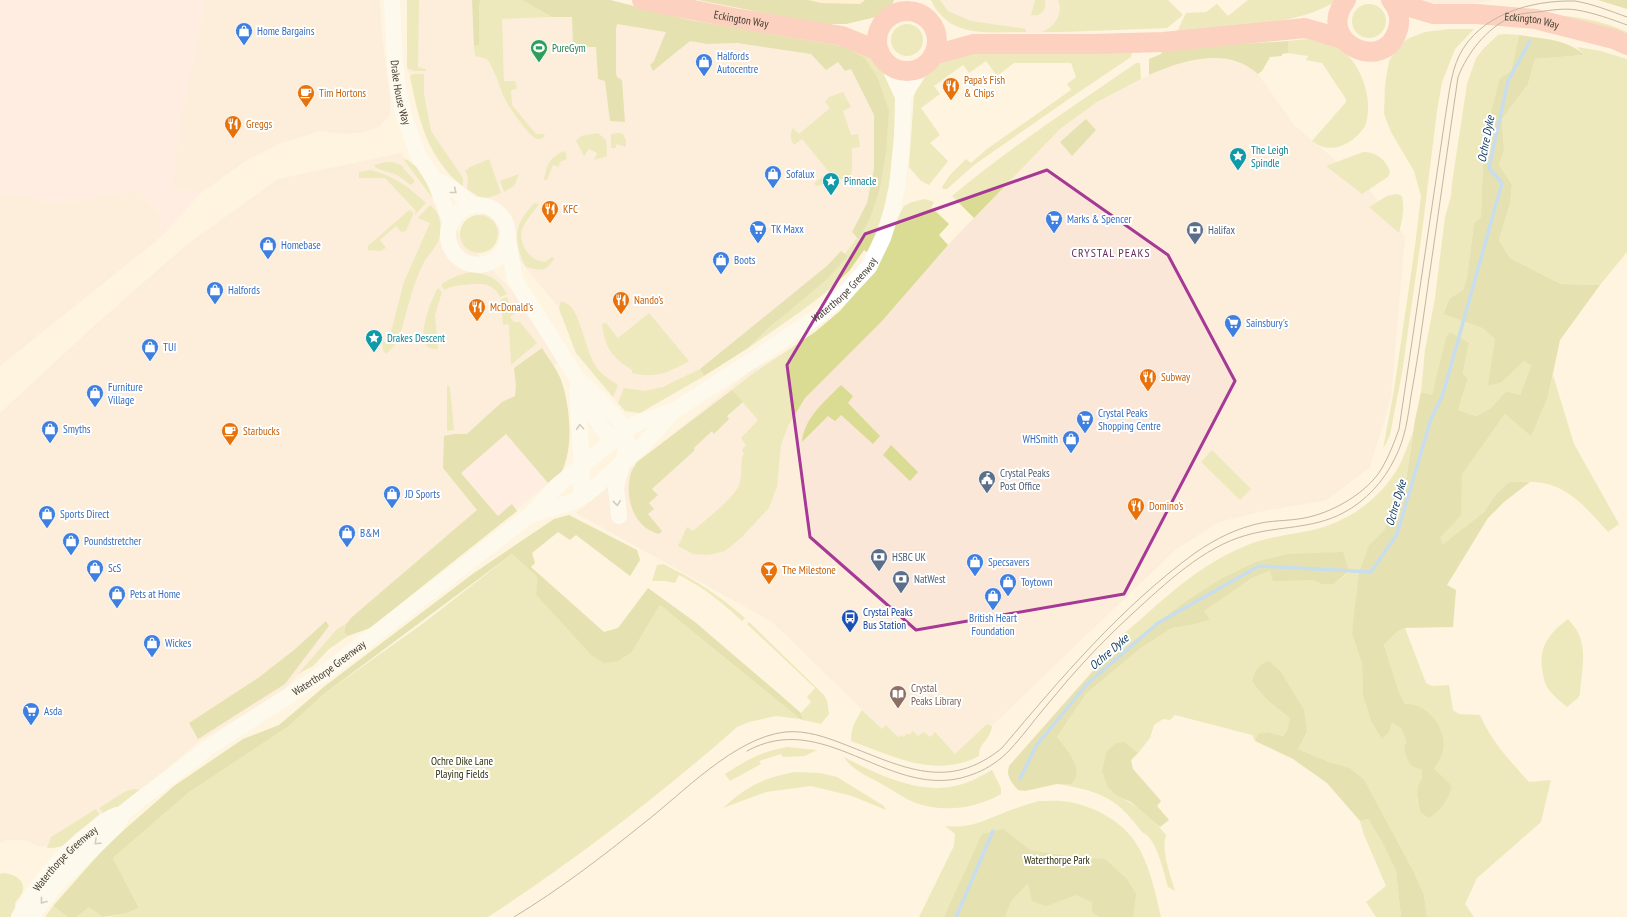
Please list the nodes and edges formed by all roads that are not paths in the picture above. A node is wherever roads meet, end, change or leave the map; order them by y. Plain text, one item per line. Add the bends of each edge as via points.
1 (392, 0) edge
2 (642, 0) edge
3 (1392, 1) edge
4 (1344, 4) edge
5 (1433, 14) junction
6 (884, 21) junction
7 (934, 27) junction
8 (1305, 28) junction
9 (1396, 35) junction
10 (842, 36) junction
11 (1343, 39) junction
12 (973, 44) junction
13 (1627, 45) edge
14 (883, 57) junction
15 (927, 61) junction
16 (903, 97) junction
17 (434, 179) junction
18 (474, 205) junction
19 (451, 224) junction
20 (508, 240) junction
21 (484, 264) junction
22 (516, 280) junction
23 (577, 378) junction
24 (675, 410) junction
25 (662, 424) junction
26 (622, 439) junction
27 (623, 464) junction
28 (582, 466) junction
29 (585, 491) junction
30 (543, 501) junction
31 (530, 515) junction
32 (619, 516) dead end
33 (122, 814) junction
34 (19, 917) edge
35 (30, 917) edge

1 - 17 street, Drake House Way via 395,65 403,112 418,155
2 - 10 main road, Eckington Way
3 - 5 main road, Eckington Way
3 - 9 main road via 1399,18
4 - 8 main road
4 - 11 main road via 1338,18
5 - 9 main road, Eckington Way
5 - 13 main road, Eckington Way via 1476,14 1535,19 1614,39
6 - 7 main road via 895,13 910,10 924,16
6 - 10 main road, Eckington Way
6 - 14 main road via 878,32 877,42
7 - 12 main road
7 - 15 main road via 937,46
8 - 11 main road, Eckington Way
8 - 12 main road via 1163,42
9 - 11 main road, Eckington Way via 1386,46 1371,52 1355,49
10 - 14 main road, Eckington Way
12 - 15 main road
14 - 15 main road via 895,68 904,71 912,70
14 - 16 street, Waterthorpe Greenway
15 - 16 street
16 - 24 street, Waterthorpe Greenway via 902,143 897,186 883,238 869,266 842,297 818,316
17 -> 18 street, Drake House Way via 449,186
17 - 19 street, Drake House Way
18 - 19 street via 460,211
18 - 20 street, Drake House Way via 483,205 498,212 507,226
19 - 21 street, Drake House Way via 448,232 453,250 467,262
20 - 21 street via 500,256
20 - 22 street, Drake House Way
21 - 22 street, Drake House Way
22 - 23 street, Drake House Way
23 - 26 street, Drake House Way via 594,416
28 -> 23 street
24 - 25 street, Waterthorpe Greenway
24 - 26 street, Waterthorpe Greenway via 637,423
25 - 26 street
25 - 27 street, Waterthorpe Greenway
26 - 27 street
26 - 28 street, Waterthorpe Greenway
27 - 29 street, Waterthorpe Greenway
27 -> 32 street via 616,487
28 - 29 street
28 - 30 street, Waterthorpe Greenway
29 - 30 street
29 - 31 street, Waterthorpe Greenway via 572,502
30 - 31 street, Waterthorpe Greenway
31 - 33 street, Waterthorpe Greenway via 324,673 212,745
33 - 34 street, Waterthorpe Greenway via 110,818 76,844 42,880
33 -> 35 street, Waterthorpe Greenway via 116,826 65,874

